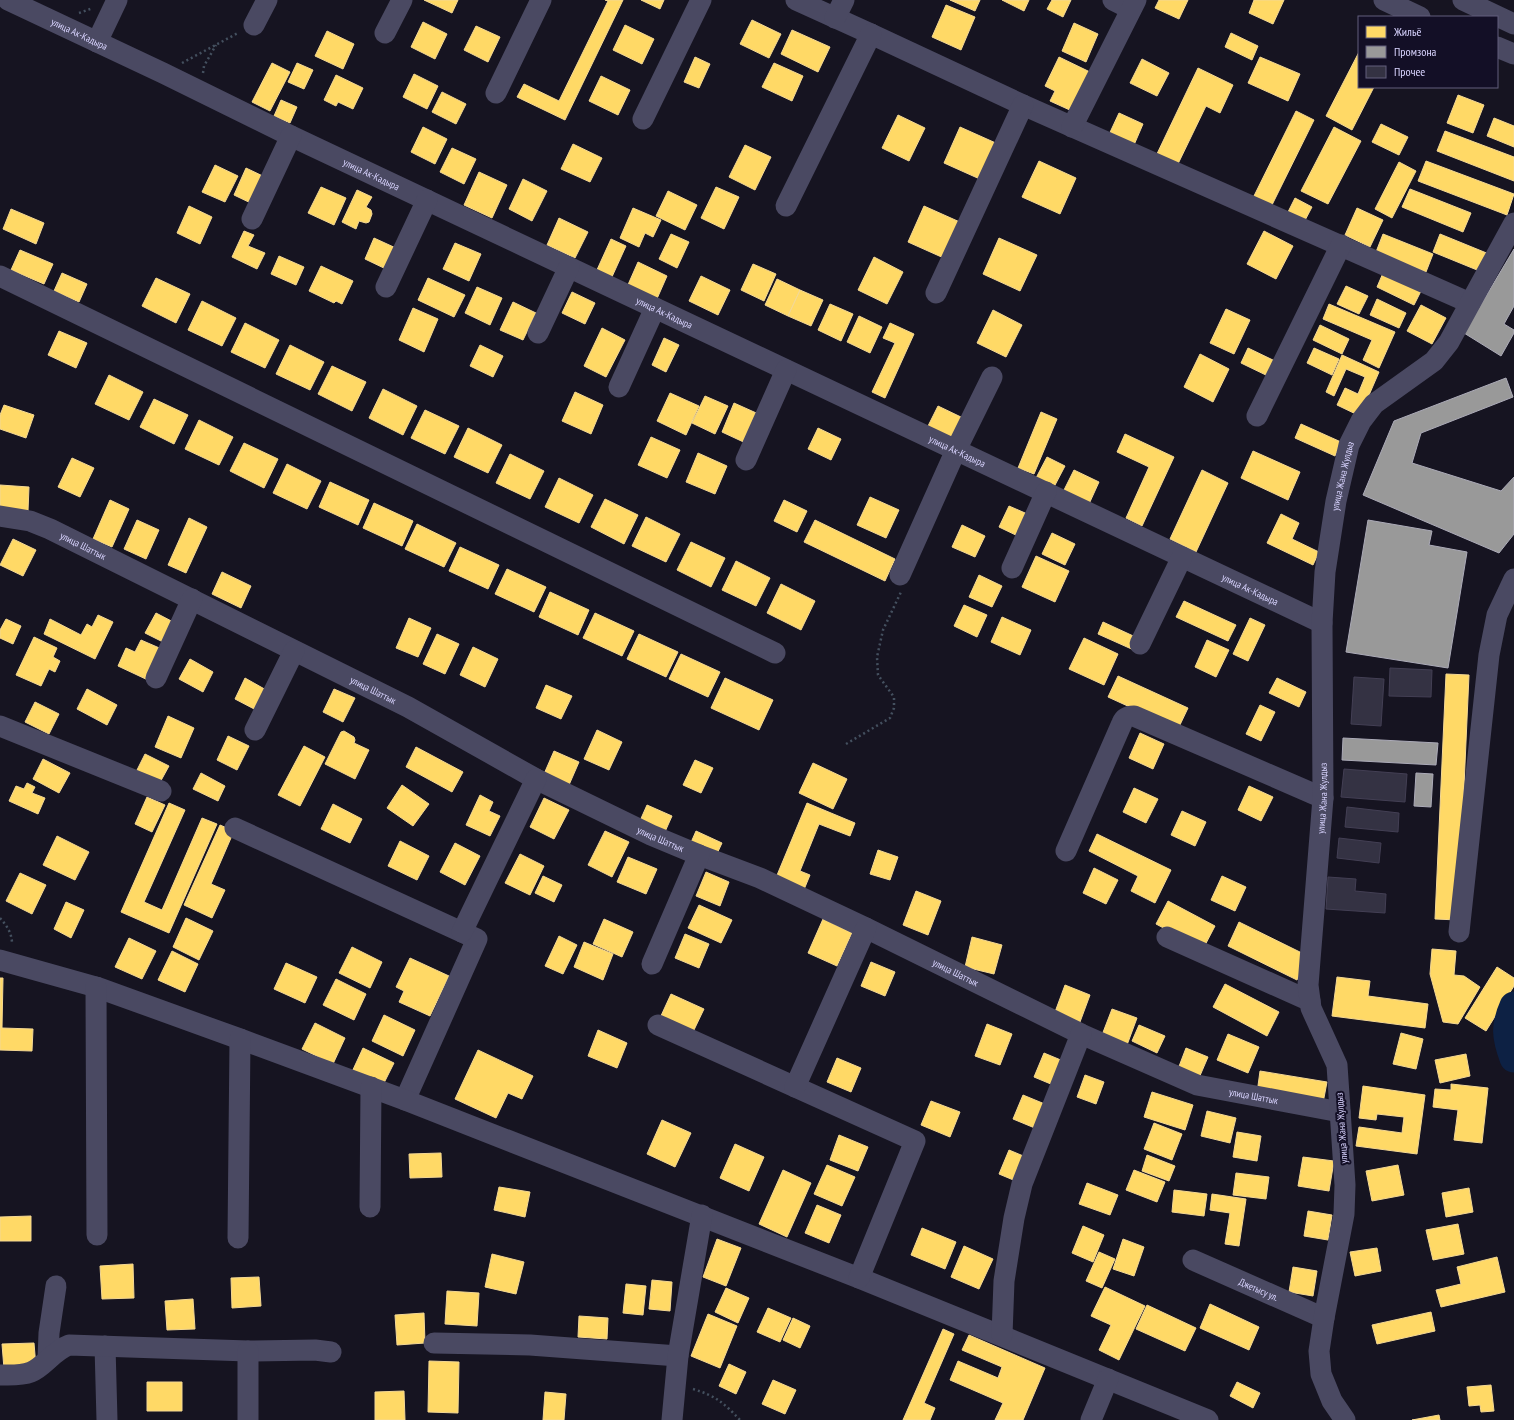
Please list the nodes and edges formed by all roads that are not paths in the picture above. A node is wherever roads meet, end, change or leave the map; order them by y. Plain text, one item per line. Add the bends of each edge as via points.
1 (8, 0) edge
2 (267, 0) edge
3 (402, 0) edge
4 (540, 0) edge
5 (701, 0) edge
6 (796, 0) edge
7 (1113, 0) edge
8 (1384, 0) edge
9 (1463, 0) edge
10 (108, 3) edge
11 (1133, 4) edge
12 (839, 9) edge
13 (1418, 16) edge
14 (1497, 16) edge
15 (1498, 16) edge
16 (1514, 24) edge
17 (254, 25) road end
18 (385, 33) dead end
19 (871, 34) junction
20 (97, 42) junction
21 (1498, 47) edge
22 (1514, 54) edge
23 (496, 94) dead end
24 (1022, 105) junction
25 (643, 119) dead end
26 (1072, 127) junction
27 (291, 136) junction
28 (427, 200) junction
29 (786, 206) dead end
30 (252, 220) dead end
31 (1514, 223) edge
32 (1341, 245) junction
33 (568, 267) junction
34 (0, 276) edge
35 (386, 287) dead end
36 (936, 293) dead end
37 (1470, 303) junction
38 (655, 308) junction
39 (538, 333) dead end
40 (786, 370) junction
41 (992, 377) dead end
42 (619, 387) dead end
43 (1258, 416) dead end
44 (956, 450) junction
45 (746, 460) dead end
46 (1046, 492) junction
47 (0, 516) edge
48 (1182, 557) junction
49 (1012, 568) dead end
50 (900, 575) road end
51 (1514, 579) edge
52 (192, 599) junction
53 (1322, 623) junction
54 (1140, 644) dead end
55 (294, 651) junction
56 (775, 653) dead end
57 (156, 678) dead end
58 (0, 726) edge
59 (254, 730) dead end
60 (536, 779) junction
61 (161, 791) dead end
62 (1323, 798) junction
63 (235, 828) dead end
64 (1066, 851) dead end
65 (699, 855) junction
66 (866, 928) junction
67 (462, 932) junction
68 (1459, 932) dead end
69 (1167, 937) dead end
70 (4, 961) edge
71 (652, 964) dead end
72 (96, 988) junction
73 (1310, 1001) junction
74 (658, 1025) dead end
75 (1081, 1034) junction
76 (240, 1039) junction
77 (371, 1087) junction
78 (795, 1087) junction
79 (405, 1100) junction
80 (1340, 1112) junction
81 (370, 1206) dead end
82 (702, 1215) junction
83 (97, 1235) dead end
84 (238, 1238) dead end
85 (1193, 1260) dead end
86 (859, 1278) junction
87 (56, 1286) dead end
88 (1324, 1318) junction
89 (1002, 1335) junction
90 (434, 1342) dead end
91 (105, 1346) junction
92 (248, 1351) junction
93 (331, 1352) dead end
94 (678, 1356) junction
95 (48, 1359) junction
96 (0, 1375) edge
97 (1108, 1379) junction
98 (107, 1420) edge
99 (248, 1420) edge
100 (672, 1420) edge
101 (1091, 1420) edge
102 (1208, 1420) edge
103 (1345, 1420) edge

1 - 20 street, улица Ак-Кадыра
2 - 17 street
3 - 18 street
4 - 23 street
5 - 25 street
6 - 12 street
7 - 11 street
8 - 13 street
9 - 14 street
10 - 20 street
11 - 26 street
12 - 19 street
15 - 16 street
19 - 24 street
19 - 29 street
20 - 27 street, улица Ак-Кадыра
21 - 22 street
24 - 26 street
24 - 36 street
26 - 32 street
27 - 28 street, улица Ак-Кадыра
27 - 30 street
28 - 33 street, улица Ак-Кадыра
28 - 35 street
31 - 37 street, улица Жана Жулдыз
32 - 37 street
32 - 43 street
33 - 38 street, улица Ак-Кадыра
33 - 39 street
34 - 56 street
37 - 53 street, улица Жана Жулдыз via 1449,342 1434,361 1374,404 1361,421 1349,445 1336,501 1325,572
38 - 40 street, улица Ак-Кадыра
38 - 42 street
40 - 44 street, улица Ак-Кадыра
40 - 45 street
41 - 44 street
44 - 46 street, улица Ак-Кадыра
44 - 50 street
46 - 48 street, улица Ак-Кадыра
46 - 49 street
47 - 52 street, улица Шаттык via 30,521 50,529
48 - 53 street, улица Ак-Кадыра
48 - 54 street
51 - 68 street via 1497,615 1489,655
52 - 55 street, улица Шаттык
52 - 57 street
53 - 62 street, улица Жана Жулдыз
55 - 59 street
55 - 60 street, улица Шаттык via 408,707
58 - 61 street
60 - 65 street, улица Шаттык via 651,835
60 - 67 street
62 - 64 street via 1130,716 1122,723
62 - 73 street, улица Жана Жулдыз via 1308,985
63 - 67 street
65 - 66 street, улица Шаттык via 760,878
65 - 71 street
66 - 75 street, улица Шаттык
66 - 78 street
67 - 79 street via 477,939
69 - 73 street
70 - 72 street
72 - 76 street
72 - 83 street
73 - 80 street, улица Жана Жулдыз via 1337,1065
74 - 78 street
75 - 80 street, улица Шаттык via 1196,1085
75 - 89 street via 1022,1184 1004,1280
76 - 77 street
76 - 84 street
77 - 79 street
77 - 81 street
78 - 86 street via 915,1141
79 - 82 street
80 - 88 street, улица Жана Жулдыз via 1345,1186 1344,1214
82 - 86 street
82 - 94 street
85 - 88 street, Джетысу ул.
86 - 89 street
87 - 95 street
88 - 103 street, улица Жана Жулдыз via 1319,1351 1321,1374 1332,1401
89 - 97 street
90 - 94 street via 530,1344
91 - 92 street
91 - 95 street via 69,1345 60,1348
91 - 98 street
92 - 93 street
92 - 99 street
94 - 100 street
95 - 96 street via 33,1371
97 - 101 street
97 - 102 street

